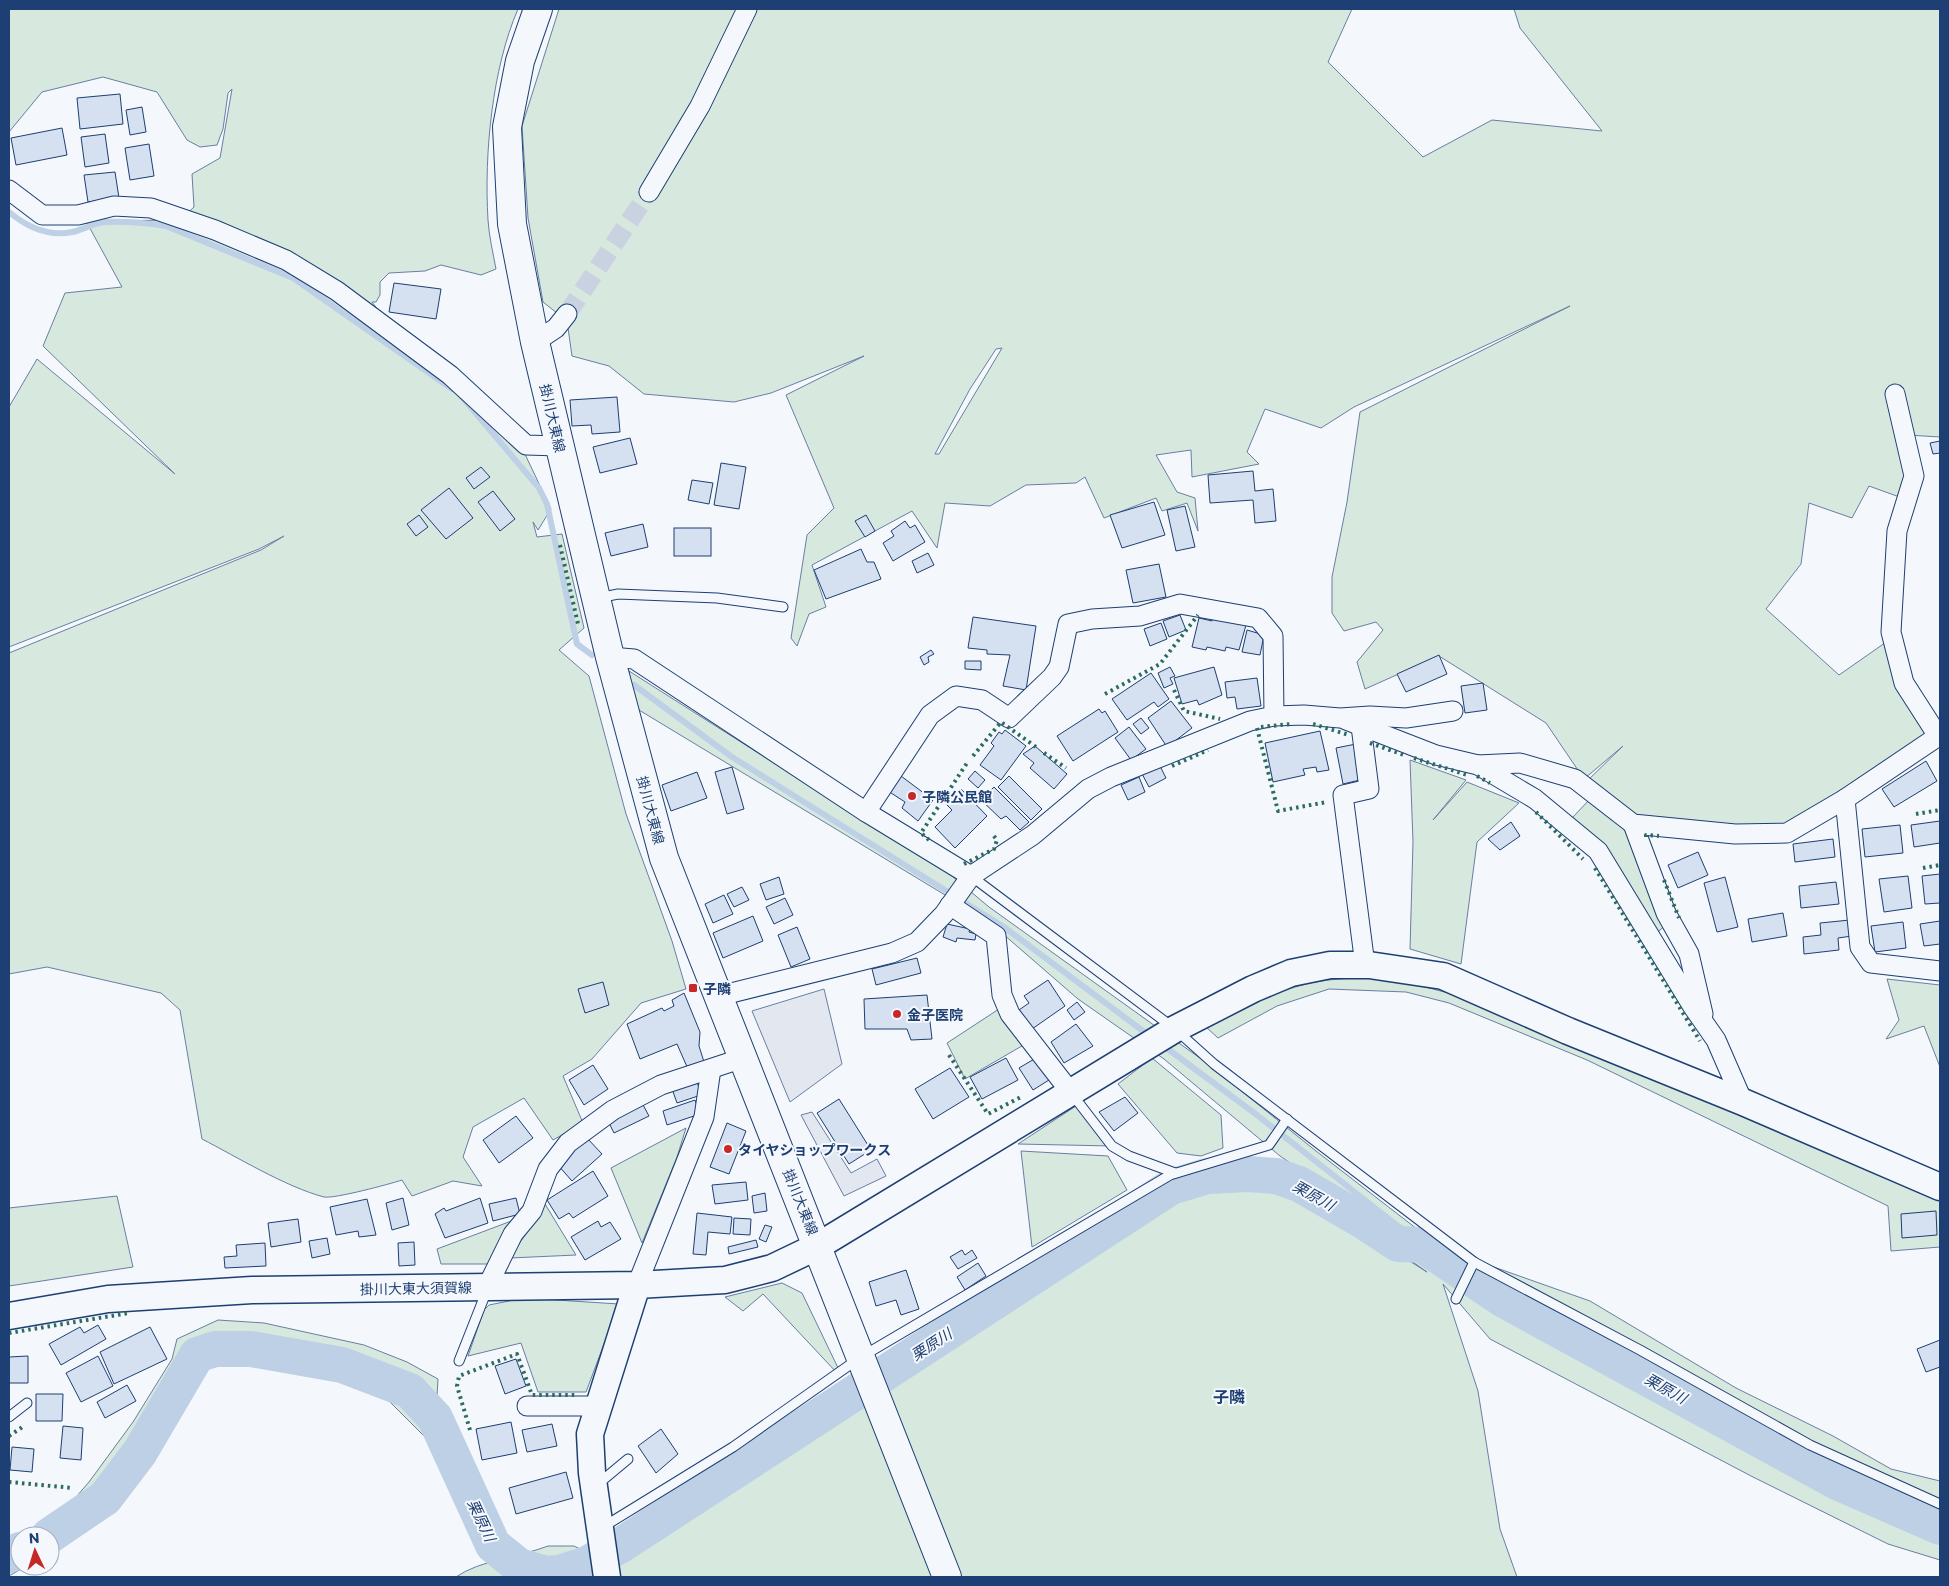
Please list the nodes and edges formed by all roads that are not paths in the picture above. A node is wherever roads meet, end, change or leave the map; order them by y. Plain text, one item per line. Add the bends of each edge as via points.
1 (538, 9) edge
2 (747, 9) edge
3 (9, 190) edge
4 (649, 192) tunnel mouth
5 (567, 314) tunnel mouth
6 (535, 342) junction
7 (1895, 394) dead end
8 (559, 446) junction
9 (596, 599) junction
10 (783, 607) dead end
11 (610, 657) junction
12 (1453, 711) dead end
13 (1274, 716) junction
14 (1340, 718) junction
15 (1362, 726) junction
16 (1939, 735) edge
17 (1478, 765) junction
18 (1845, 799) junction
19 (866, 812) junction
20 (1633, 824) junction
21 (967, 880) junction
22 (952, 904) junction
23 (1365, 965) junction
24 (1940, 971) edge
25 (719, 996) junction
26 (1706, 1024) junction
27 (1173, 1031) junction
28 (743, 1058) junction
29 (711, 1069) junction
30 (1072, 1094) junction
31 (1743, 1102) junction
32 (1287, 1119) junction
33 (1175, 1173) junction
34 (1940, 1187) edge
35 (818, 1246) junction
36 (1473, 1265) junction
37 (637, 1285) junction
38 (488, 1287) junction
39 (1458, 1296) dead end
40 (9, 1316) edge
41 (460, 1361) dead end
42 (863, 1361) junction
43 (27, 1403) dead end
44 (527, 1406) dead end
45 (598, 1406) junction
46 (9, 1417) edge
47 (628, 1460) dead end
48 (594, 1487) junction
49 (1940, 1504) edge
50 (601, 1533) junction
51 (607, 1577) edge
52 (947, 1577) edge

1 - 6 main road, 掛川大東線 via 520,61 508,127 512,224
2 - 4 street via 700,106
3 - 8 street via 42,215 78,215 114,206 151,208 286,260 337,291 442,369 526,445
5 - 6 street via 556,328
6 - 8 main road, 掛川大東線
7 - 16 street via 1914,476 1897,531 1890,632 1904,683
8 - 9 main road, 掛川大東線
9 - 10 lane via 618,594 717,598
9 - 11 main road, 掛川大東線
11 - 19 street via 634,659
11 - 25 main road, 掛川大東線 via 664,858
12 - 14 street via 1406,718
13 - 14 street
13 - 19 street via 1273,636 1258,618 1180,604 1140,616 1068,624 1059,667 1009,718 982,700 956,696 930,715
13 - 21 street via 1250,721 1095,785 1033,835
14 - 15 street
15 - 17 street via 1436,756
15 - 23 street via 1369,789 1342,795
16 - 18 street
17 - 20 street via 1520,763 1575,779
17 - 26 street via 1535,799 1598,851
18 - 20 street via 1787,834 1735,834
18 - 24 street via 1860,947 1871,962
19 - 21 street
20 - 26 street via 1666,913 1689,954
21 - 22 street
21 - 27 lane
22 - 25 street via 917,942 892,953
22 - 30 street via 996,936 1002,995 1010,1014
23 - 27 street, 掛川大東大須賀線 via 1330,965 1291,973 1253,988
23 - 31 street, 掛川大東大須賀線 via 1444,976 1568,1031
25 - 28 main road, 掛川大東線
26 - 31 street
27 - 30 street, 掛川大東大須賀線
27 - 32 lane
28 - 29 street
28 - 35 main road, 掛川大東線
29 - 37 street via 704,1117
29 - 38 street via 661,1085 621,1106 568,1143 548,1169 532,1211 513,1234
30 - 33 lane via 1112,1146
30 - 35 street, 掛川大東大須賀線
31 - 34 street, 掛川大東大須賀線
32 - 33 lane via 1269,1145
32 - 36 lane
33 - 42 lane
35 - 37 street, 掛川大東大須賀線 via 772,1268 725,1280
35 - 42 main road, 掛川大東線
36 - 39 lane
36 - 49 lane via 1640,1350 1810,1445
37 - 38 street, 掛川大東大須賀線
37 - 45 street
38 - 40 street, 掛川大東大須賀線 via 252,1290 108,1299
38 - 41 lane
42 - 50 lane
42 - 52 main road, 掛川大東線
43 - 46 lane
44 - 45 street
45 - 48 street via 590,1434
47 - 48 lane
48 - 50 street
50 - 51 street

